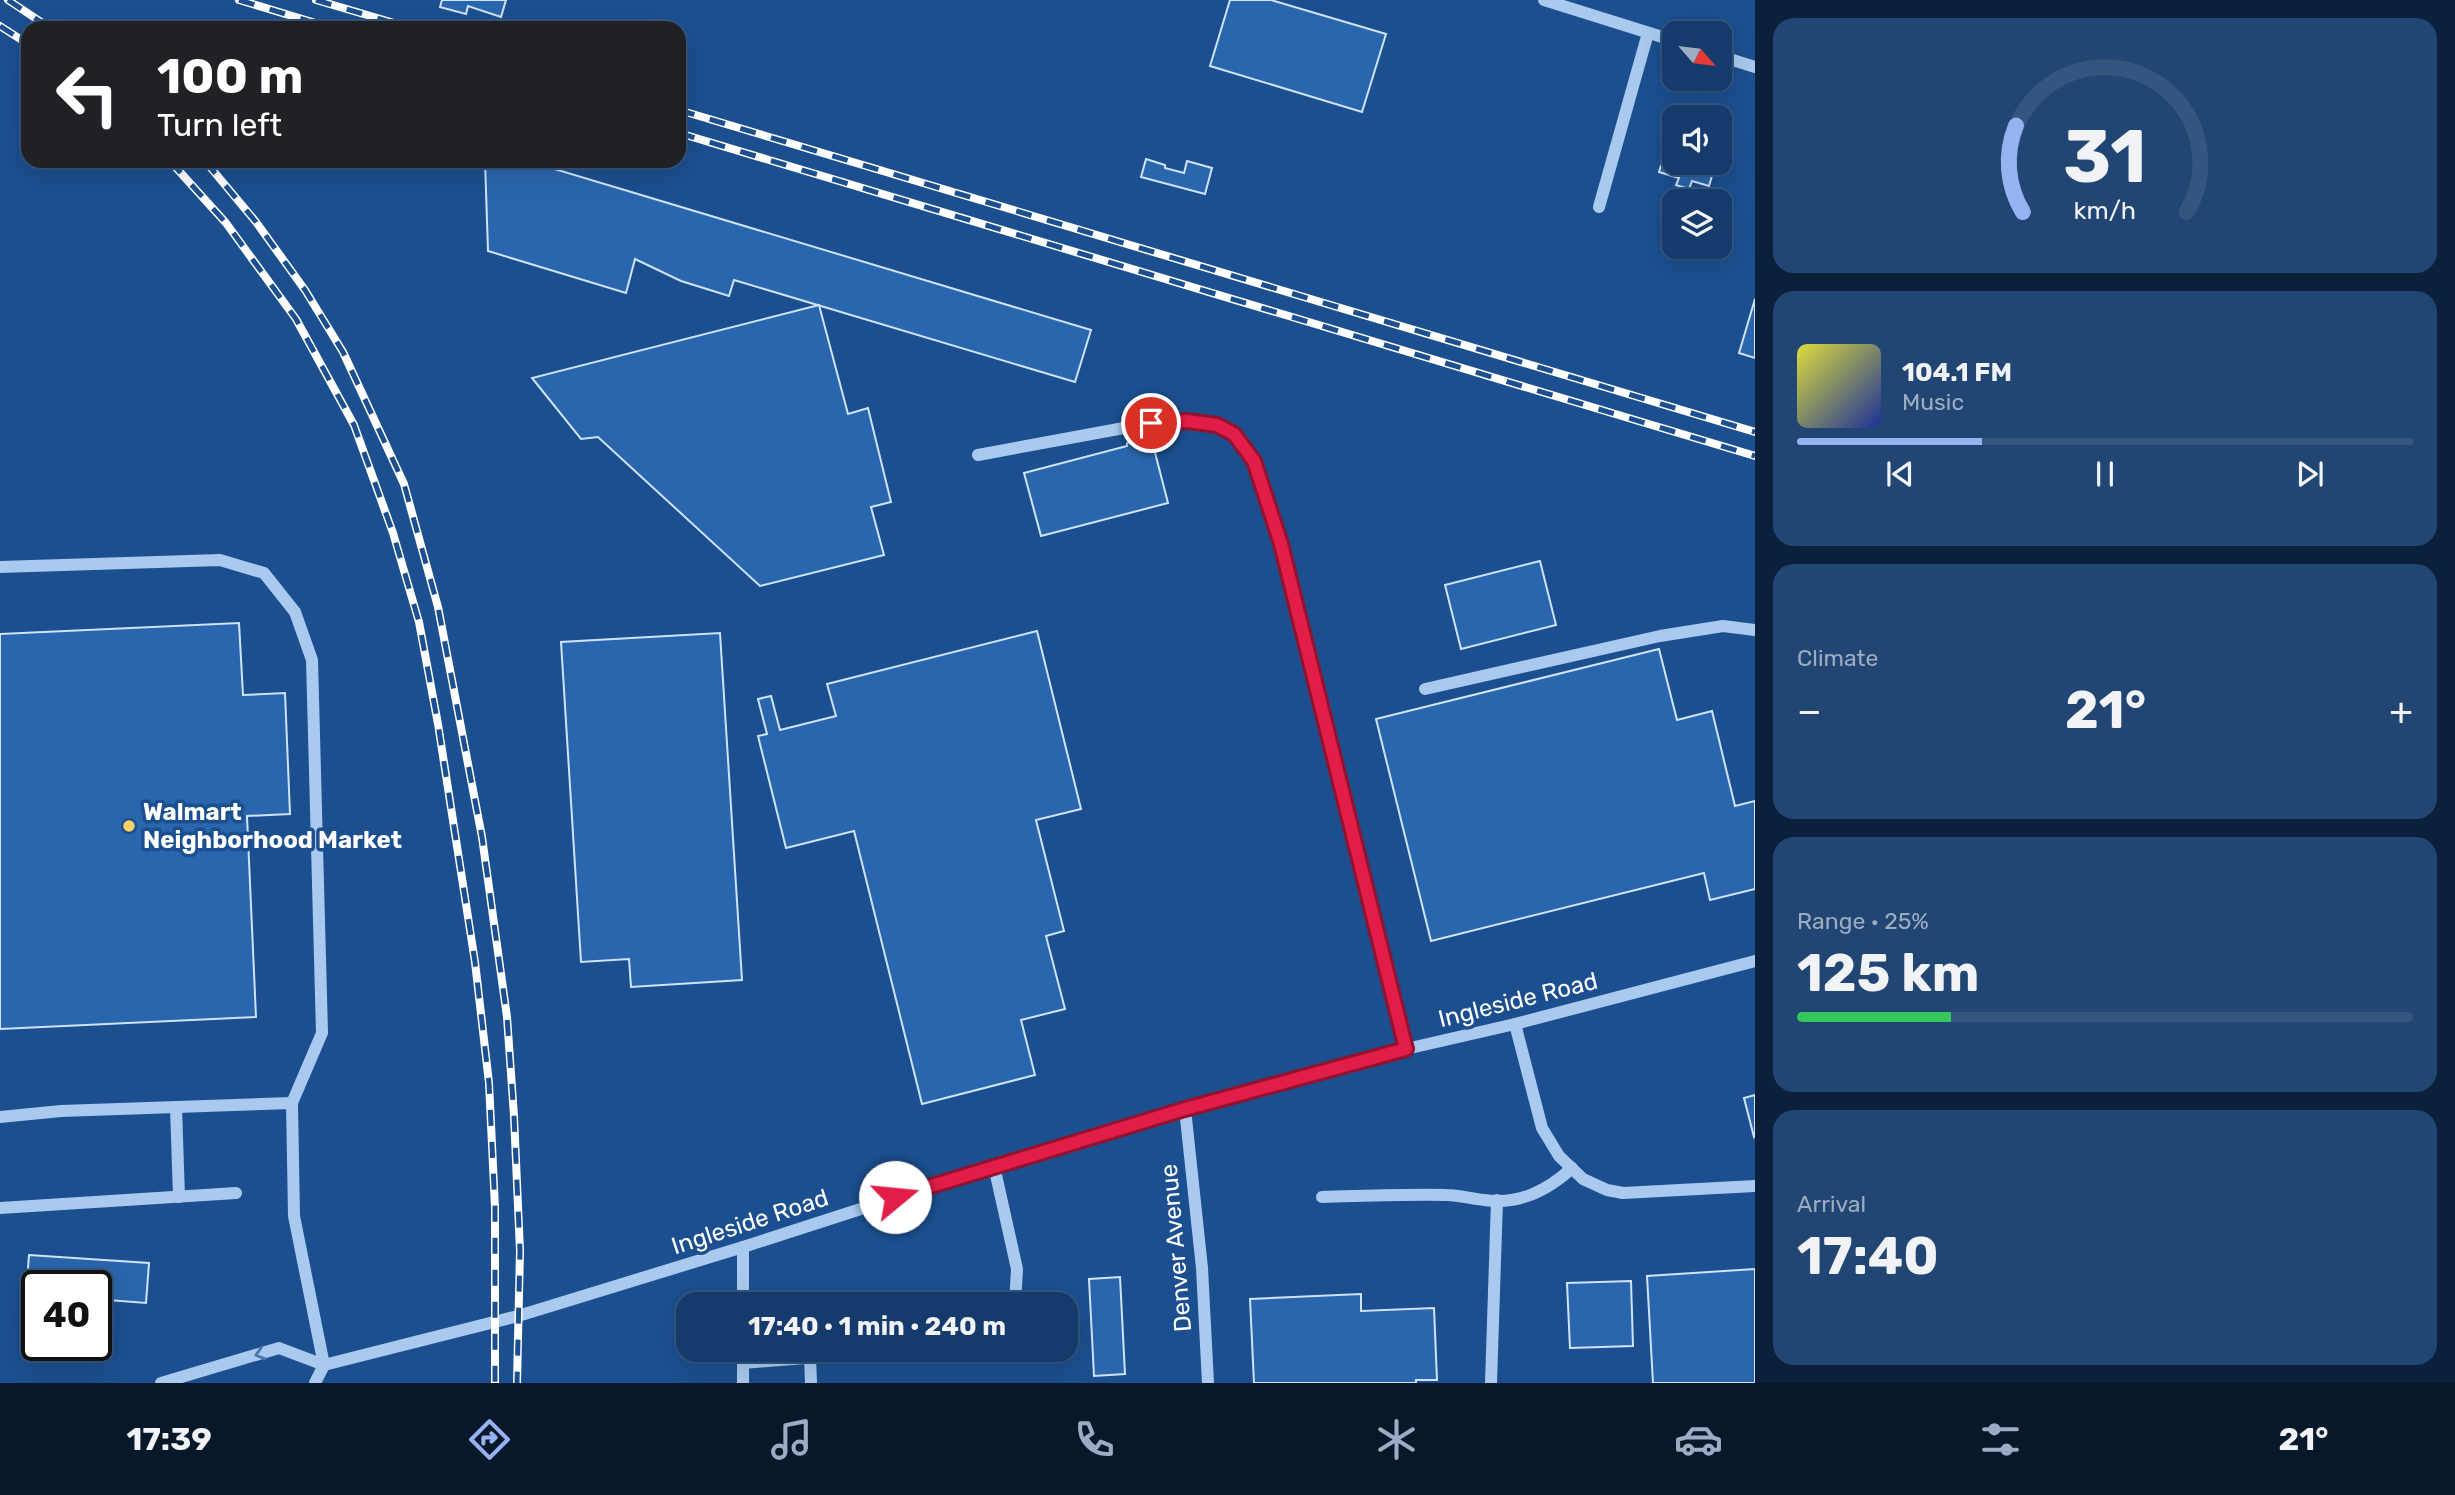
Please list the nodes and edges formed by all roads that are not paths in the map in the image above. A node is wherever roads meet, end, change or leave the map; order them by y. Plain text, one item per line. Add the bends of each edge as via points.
1 (1544, 0) edge
2 (1648, 33) junction
3 (1662, 37) edge
4 (1732, 60) edge
5 (1755, 67) edge
6 (1599, 207) dead end
7 (978, 455) dead end
8 (0, 567) edge
9 (1755, 630) edge
10 (1425, 689) dead end
11 (1755, 961) edge
12 (1515, 1024) junction
13 (1406, 1049) junction
14 (292, 1103) junction
15 (176, 1107) junction
16 (1185, 1109) junction
17 (0, 1117) edge
18 (994, 1166) junction
19 (1572, 1168) junction
20 (1755, 1186) edge
21 (236, 1193) dead end
22 (179, 1197) junction
23 (1322, 1197) dead end
24 (1497, 1200) junction
25 (0, 1208) edge
26 (743, 1247) junction
27 (743, 1292) edge
28 (1016, 1292) edge
29 (756, 1362) edge
30 (810, 1362) edge
31 (743, 1363) joint
32 (324, 1365) junction
33 (161, 1383) edge
34 (315, 1383) edge
35 (743, 1383) edge
36 (811, 1383) edge
37 (1208, 1383) edge
38 (1491, 1383) edge

1 - 2 street
2 - 3 street
2 - 6 street
4 - 5 street
7 - 13 street via 1151,423 1187,421 1217,425 1234,434 1254,461 1281,544
8 - 14 street via 220,560 264,573 295,612 312,660 322,1033
9 - 10 street via 1723,626 1660,636
11 - 12 street, Ingleside Road
12 - 13 street, Ingleside Road
12 - 19 street via 1542,1128
13 - 16 street, Ingleside Road
14 - 15 street
14 - 32 street via 293,1216
15 - 17 street
15 - 22 street
16 - 18 street, Ingleside Road
16 - 37 street, Denver Avenue via 1202,1268
18 - 26 street, Ingleside Road
18 - 28 street via 1017,1269
19 - 20 street via 1607,1190 1623,1193
19 - 24 street via 1538,1194
21 - 22 street
22 - 25 street
23 - 24 street via 1450,1195
24 - 38 street
26 - 27 street
26 - 32 street, Ingleside Road via 518,1316
29 - 31 street
30 - 36 street
31 - 35 street
32 -> 33 street via 279,1348
32 - 34 street

